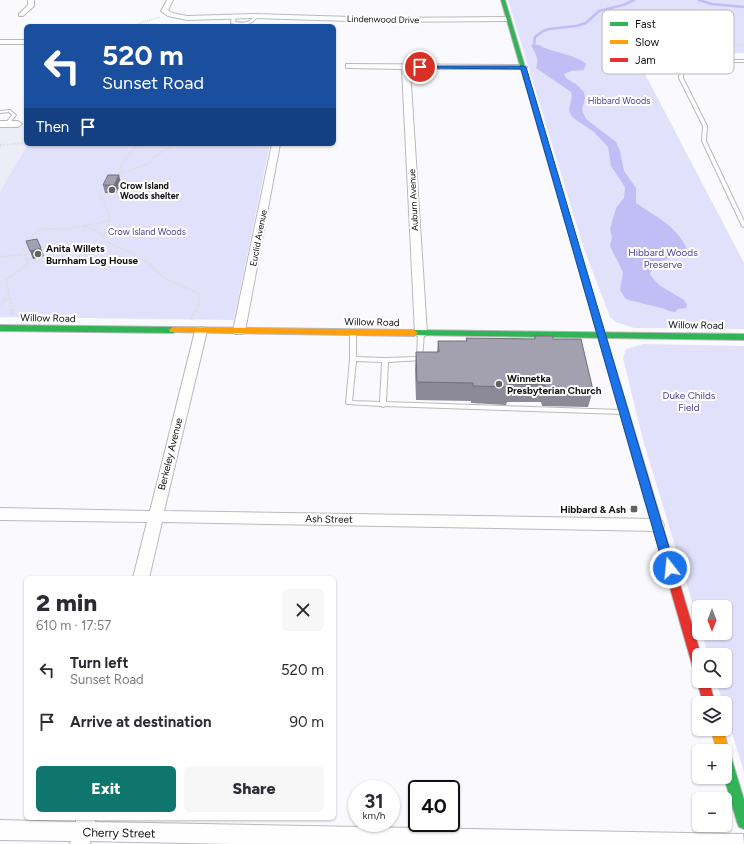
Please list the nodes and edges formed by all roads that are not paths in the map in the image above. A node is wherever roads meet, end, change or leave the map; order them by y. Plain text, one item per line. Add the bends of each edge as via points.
1 (31, 0) edge
2 (170, 0) edge
3 (503, 0) edge
4 (21, 15) dead end
5 (508, 19) junction
6 (0, 42) edge
7 (24, 42) edge
8 (734, 62) edge
9 (744, 62) edge
10 (349, 66) dead end
11 (406, 67) junction
12 (523, 67) junction
13 (681, 74) edge
14 (0, 112) edge
15 (3, 124) edge
16 (18, 124) dead end
17 (276, 146) edge
18 (744, 226) edge
19 (0, 328) edge
20 (201, 331) junction
21 (239, 331) junction
22 (353, 332) junction
23 (421, 333) junction
24 (601, 335) junction
25 (744, 337) edge
26 (353, 359) junction
27 (385, 360) junction
28 (383, 405) junction
29 (624, 412) junction
30 (0, 514) edge
31 (155, 516) junction
32 (657, 525) junction
33 (141, 576) edge
34 (693, 648) edge
35 (732, 781) edge
36 (744, 822) edge
37 (0, 830) edge
38 (83, 831) edge
39 (742, 844) edge

1 - 4 street via 31,6
2 - 5 street, Lindenwood Drive via 166,13 182,17
3 - 5 street
5 - 12 street
6 - 7 street
8 - 9 lane
10 - 11 street
11 - 12 street
11 - 23 street, Auburn Avenue
12 - 24 street
13 - 18 lane via 705,126 704,141
14 - 15 lane via 10,111 14,115
15 - 16 street
17 - 21 street, Euclid Avenue
19 - 20 street, Willow Road
20 - 21 street, Willow Road
20 - 31 street, Berkeley Avenue
21 - 22 street, Willow Road
22 - 23 street, Willow Road
22 - 26 lane
23 - 24 street, Willow Road
23 - 27 lane via 420,359
24 - 25 street, Willow Road
24 - 29 street
26 - 27 lane
26 - 28 lane via 349,403
27 - 28 lane
28 - 29 lane
29 - 32 street
30 - 31 street, Ash Street
31 - 32 street, Ash Street
31 - 33 street, Berkeley Avenue
32 - 34 street
35 - 36 street
37 - 38 street, Cherry Street
38 - 39 street, Cherry Street

